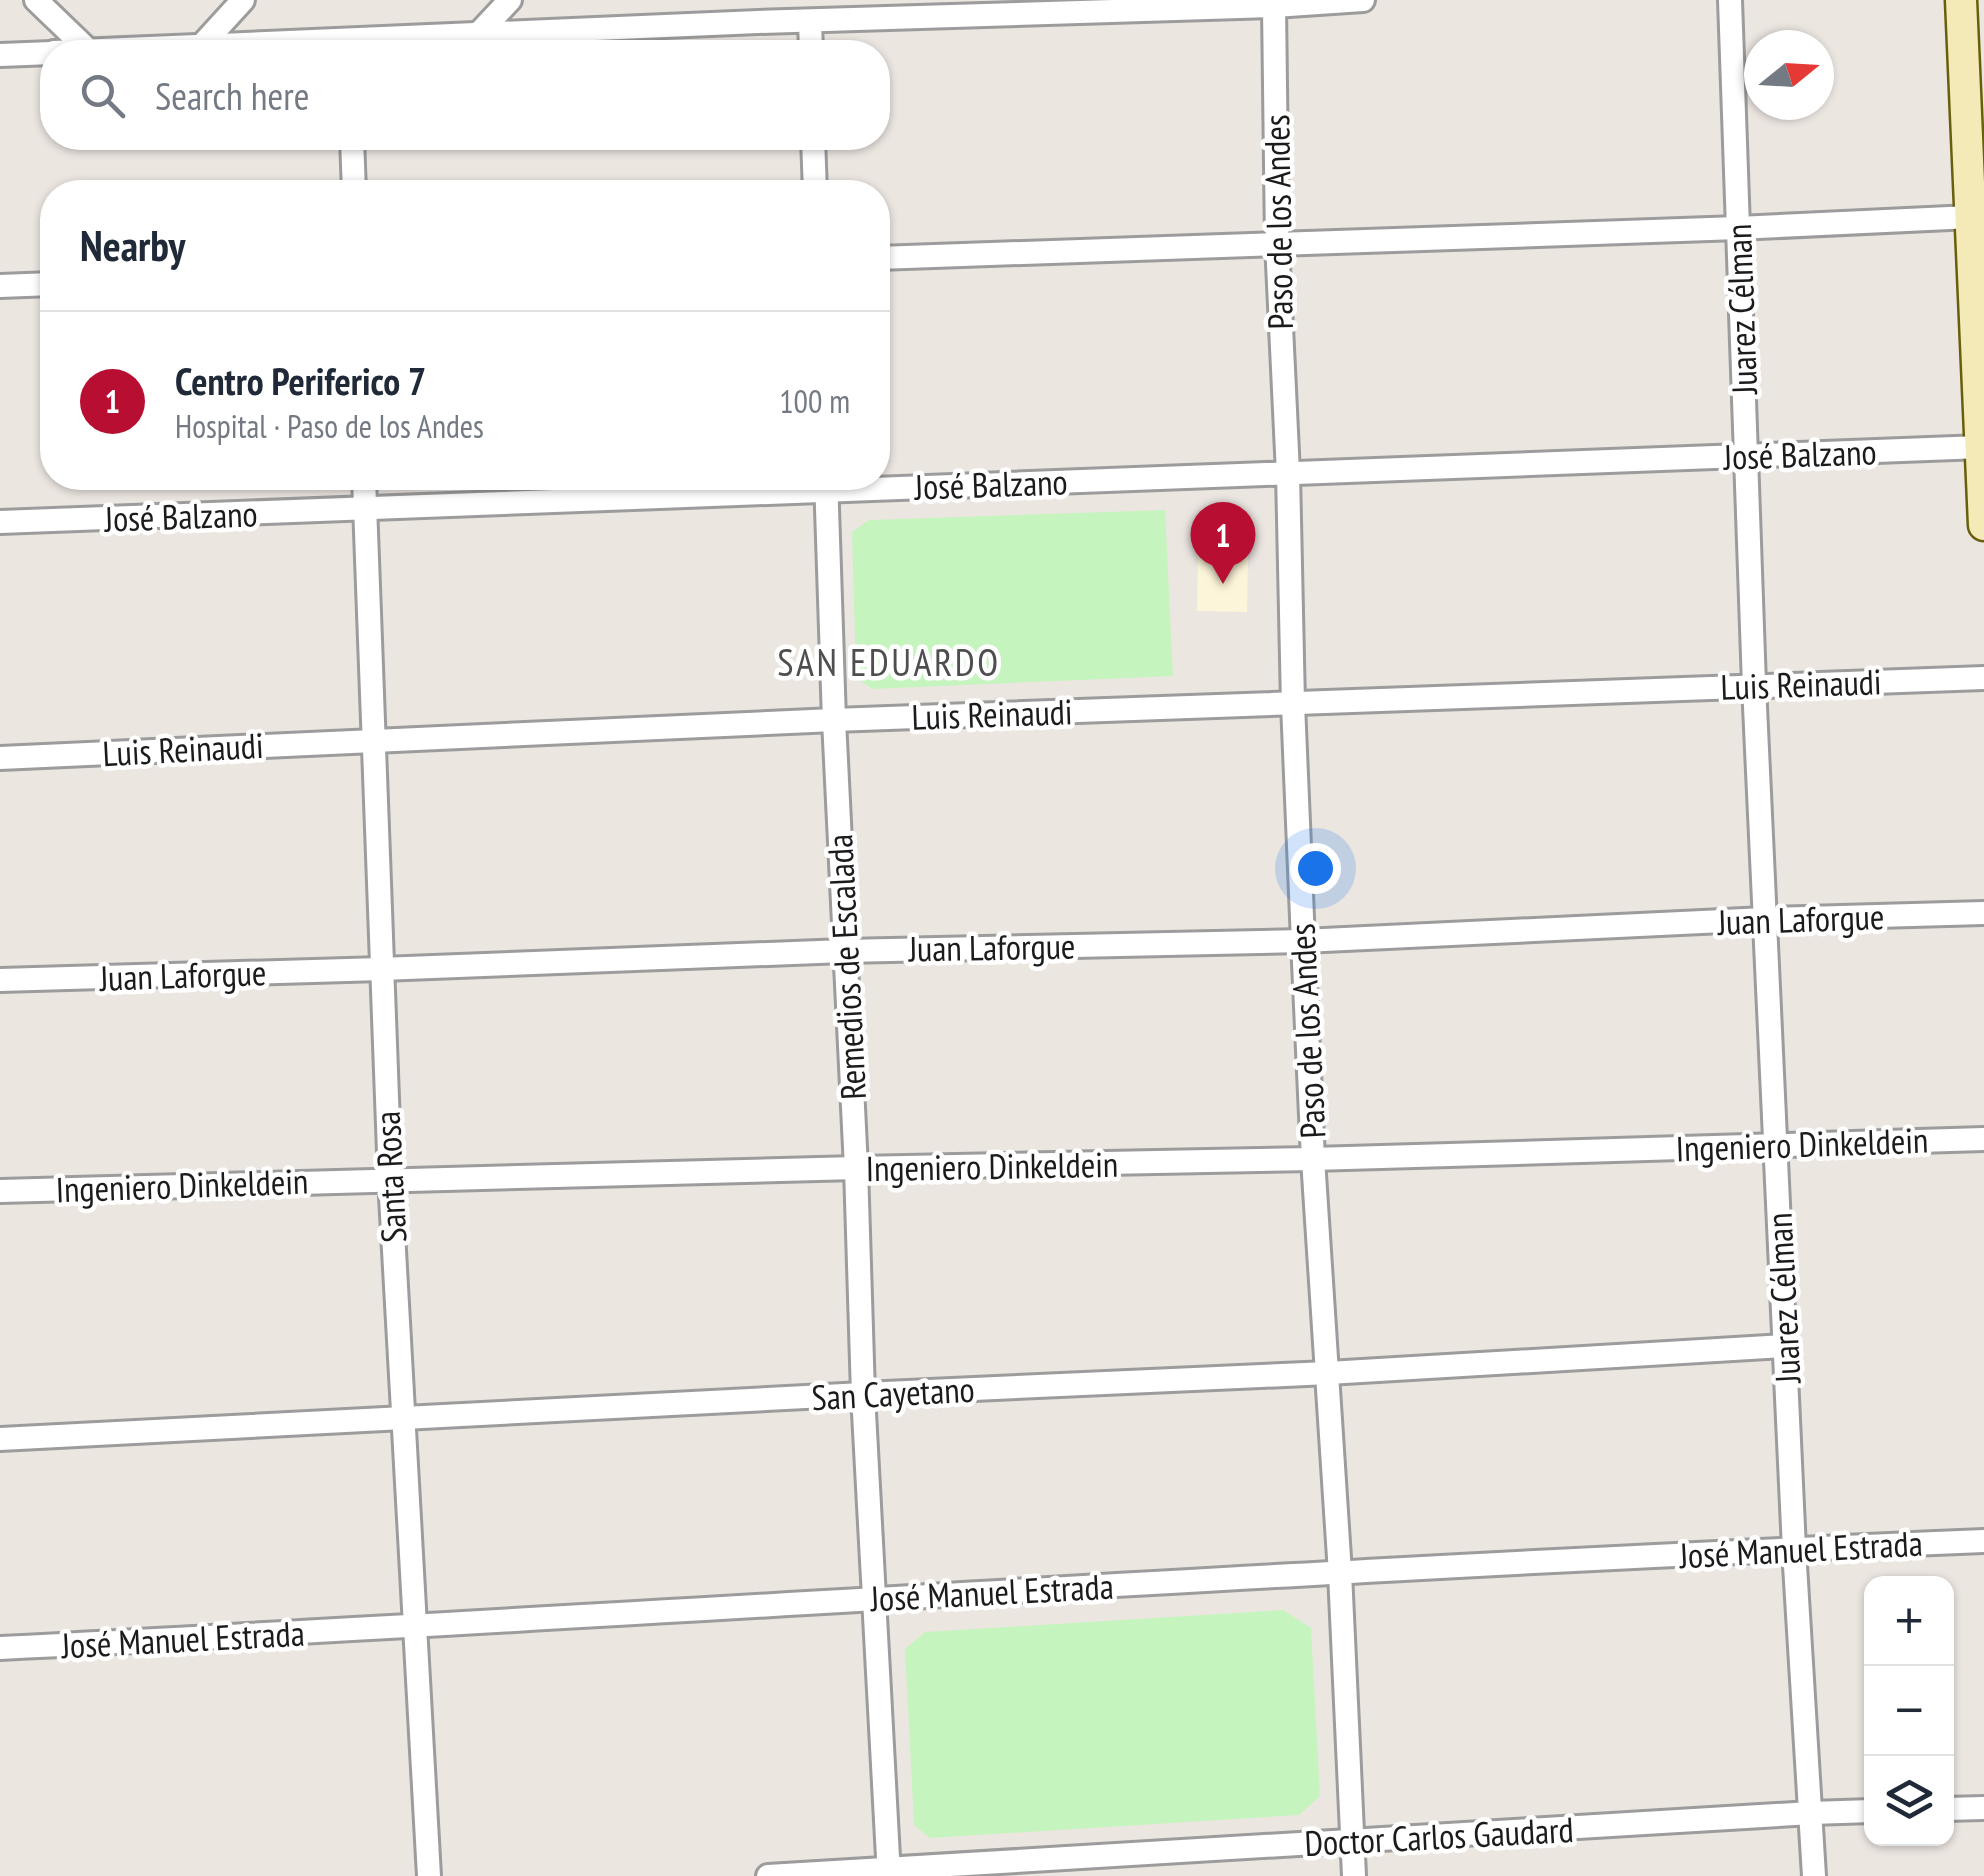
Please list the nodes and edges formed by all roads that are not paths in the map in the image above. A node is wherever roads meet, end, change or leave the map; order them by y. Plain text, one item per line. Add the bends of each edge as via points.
1 (36, 0) edge
2 (243, 0) edge
3 (510, 0) edge
4 (776, 0) edge
5 (890, 0) edge
6 (1363, 0) edge
7 (1730, 0) edge
8 (1961, 0) edge
9 (1308, 1) edge
10 (1046, 6) edge
11 (1274, 6) junction
12 (940, 8) edge
13 (908, 17) junction
14 (810, 21) junction
15 (758, 22) junction
16 (480, 32) junction
17 (78, 40) edge
18 (207, 40) edge
19 (405, 40) edge
20 (811, 40) edge
21 (40, 53) edge
22 (0, 55) edge
23 (1974, 80) edge
24 (352, 150) edge
25 (813, 150) edge
26 (354, 180) edge
27 (814, 180) edge
28 (1971, 218) junction
29 (1738, 228) junction
30 (1276, 243) junction
31 (890, 258) edge
32 (40, 284) edge
33 (0, 286) edge
34 (1981, 448) junction
35 (1747, 456) junction
36 (1288, 473) junction
37 (890, 482) edge
38 (365, 490) edge
39 (721, 490) edge
40 (827, 490) edge
41 (366, 510) junction
42 (0, 522) edge
43 (1984, 525) edge
44 (1984, 678) edge
45 (1754, 685) junction
46 (1294, 704) junction
47 (834, 720) junction
48 (374, 740) junction
49 (0, 758) edge
50 (1984, 913) edge
51 (1765, 919) junction
52 (1303, 941) junction
53 (844, 951) junction
54 (381, 969) junction
55 (0, 980) edge
56 (1984, 1139) edge
57 (1776, 1144) junction
58 (1313, 1159) junction
59 (856, 1168) junction
60 (390, 1180) junction
61 (0, 1191) edge
62 (1785, 1346) junction
63 (1328, 1372) junction
64 (863, 1394) junction
65 (402, 1419) junction
66 (0, 1439) edge
67 (1984, 1540) edge
68 (1794, 1548) junction
69 (1340, 1573) junction
70 (874, 1599) junction
71 (416, 1627) junction
72 (0, 1648) edge
73 (1984, 1808) edge
74 (1954, 1809) edge
75 (1864, 1812) edge
76 (1811, 1813) junction
77 (1353, 1842) junction
78 (889, 1872) edge
79 (429, 1876) edge
80 (768, 1876) edge
81 (1354, 1876) edge
82 (1814, 1876) edge

1 - 17 street
2 - 18 street
3 - 16 street
4 - 15 street
5 - 13 street
6 - 9 street
7 - 29 street, Juarez Célman
8 - 23 main road
9 - 11 street
10 - 11 street
10 - 12 street
11 - 30 street, Paso de los Andes
12 - 13 street
13 - 14 street
14 - 15 street
14 - 20 street
15 - 16 street
16 - 19 street
21 - 22 street
23 - 28 main road
24 - 26 street
25 - 27 street
28 - 29 street
28 - 34 main road
29 - 30 street
29 - 35 street, Juarez Célman
30 - 31 street
30 - 36 street, Paso de los Andes
32 - 33 street
34 - 35 street, José Balzano
34 - 43 main road
35 - 36 street, José Balzano
35 - 45 street, Juarez Célman
36 - 37 street, José Balzano
36 - 46 street, Paso de los Andes
38 - 41 street, Santa Rosa
39 - 41 street, José Balzano
40 - 47 street, Remedios de Escalada
41 - 42 street, José Balzano
41 - 48 street, Santa Rosa
44 - 45 street, Luis Reinaudi
45 - 46 street, Luis Reinaudi
45 - 51 street, Juarez Célman
46 - 47 street, Luis Reinaudi
46 - 52 street, Paso de los Andes
47 - 48 street, Luis Reinaudi
47 - 53 street, Remedios de Escalada
48 - 49 street, Luis Reinaudi
48 - 54 street, Santa Rosa
50 - 51 street, Juan Laforgue
51 - 52 street, Juan Laforgue
51 - 57 street, Juarez Célman
52 - 53 street, Juan Laforgue
52 - 58 street, Paso de los Andes
53 - 54 street, Juan Laforgue
53 - 59 street, Remedios de Escalada
54 - 55 street, Juan Laforgue
54 - 60 street, Santa Rosa
56 - 57 street, Ingeniero Dinkeldein
57 - 58 street, Ingeniero Dinkeldein
57 - 62 street, Juarez Célman
58 - 59 street, Ingeniero Dinkeldein
58 - 63 street, Paso de los Andes
59 - 60 street, Ingeniero Dinkeldein
59 - 64 street, Remedios de Escalada
60 - 61 street, Ingeniero Dinkeldein
60 - 65 street, Santa Rosa
62 - 63 street, San Cayetano
62 - 68 street, Juarez Célman
63 - 64 street, San Cayetano
63 - 69 street, Paso de los Andes
64 - 65 street, San Cayetano
64 - 70 street, Remedios de Escalada
65 - 66 street, San Cayetano
65 - 71 street, Santa Rosa
67 - 68 street, José Manuel Estrada
68 - 69 street, José Manuel Estrada
68 - 76 street, Juarez Célman
69 - 70 street, José Manuel Estrada
69 - 77 street, Paso de los Andes
70 - 71 street, José Manuel Estrada
70 - 78 street, Remedios de Escalada
71 - 72 street, José Manuel Estrada
71 - 79 street, Santa Rosa
73 - 74 street
75 - 76 street, Doctor Carlos Gaudard
76 - 77 street, Doctor Carlos Gaudard
76 - 82 street, Juarez Célman
77 - 78 street, Doctor Carlos Gaudard
77 - 81 street, Paso de los Andes
78 - 80 street, Doctor Carlos Gaudard

